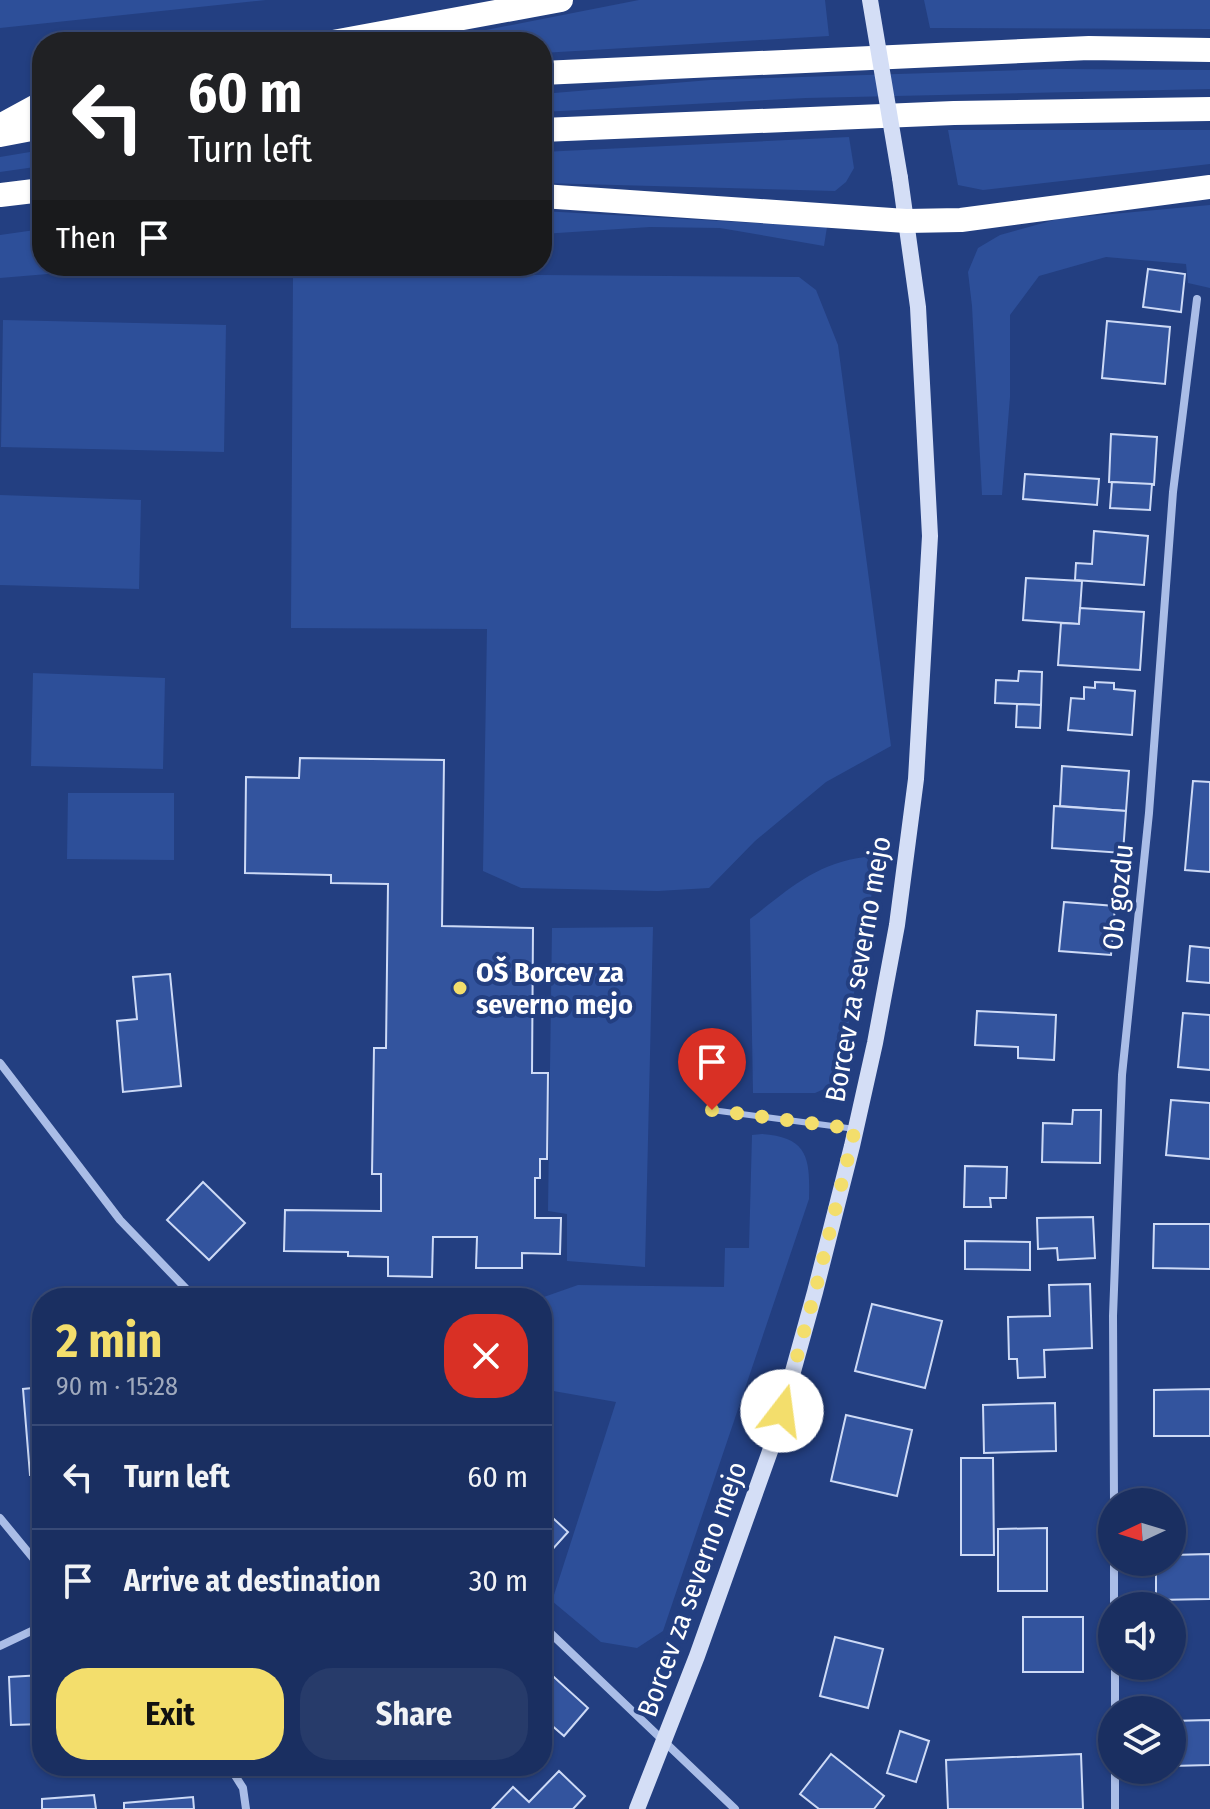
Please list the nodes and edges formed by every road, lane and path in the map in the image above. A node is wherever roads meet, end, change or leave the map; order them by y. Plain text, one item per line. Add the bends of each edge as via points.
1 (561, 0) edge
2 (870, 0) edge
3 (387, 32) edge
4 (1210, 50) edge
5 (552, 73) edge
6 (32, 108) edge
7 (1210, 109) edge
8 (0, 126) edge
9 (32, 129) edge
10 (552, 130) edge
11 (0, 135) edge
12 (1210, 187) edge
13 (32, 193) edge
14 (0, 195) edge
15 (552, 197) edge
16 (906, 221) junction
17 (1197, 299) dead end
18 (0, 1063) edge
19 (712, 1110) dead end
20 (855, 1129) junction
21 (185, 1288) edge
22 (1114, 1488) edge
23 (0, 1518) edge
24 (32, 1557) edge
25 (32, 1631) edge
26 (552, 1634) edge
27 (0, 1646) edge
28 (664, 1740) junction
29 (235, 1776) edge
30 (1115, 1784) edge
31 (246, 1809) edge
32 (637, 1809) edge
33 (735, 1809) edge
34 (1115, 1809) edge

1 - 3 highway
2 - 16 street, Borcev za severno mejo, bridge
4 - 5 highway via 1089,48
6 - 8 highway
7 - 10 highway via 983,112
9 - 11 highway
12 - 16 highway via 961,220
13 - 14 highway
15 - 16 highway
16 - 20 street, Borcev za severno mejo via 918,307 929,521 924,653 916,779 897,925
17 - 22 street, Ob gozdu via 1173,492 1149,813 1122,1075 1113,1316
18 - 21 street via 120,1220
19 - 20 lane
20 - 28 street, Borcev za severno mejo via 774,1440
23 - 24 street
25 - 27 street
26 - 28 street, Borcev za severno mejo
28 - 32 street, Borcev za severno mejo
28 - 33 street
29 - 31 street
30 - 34 street

